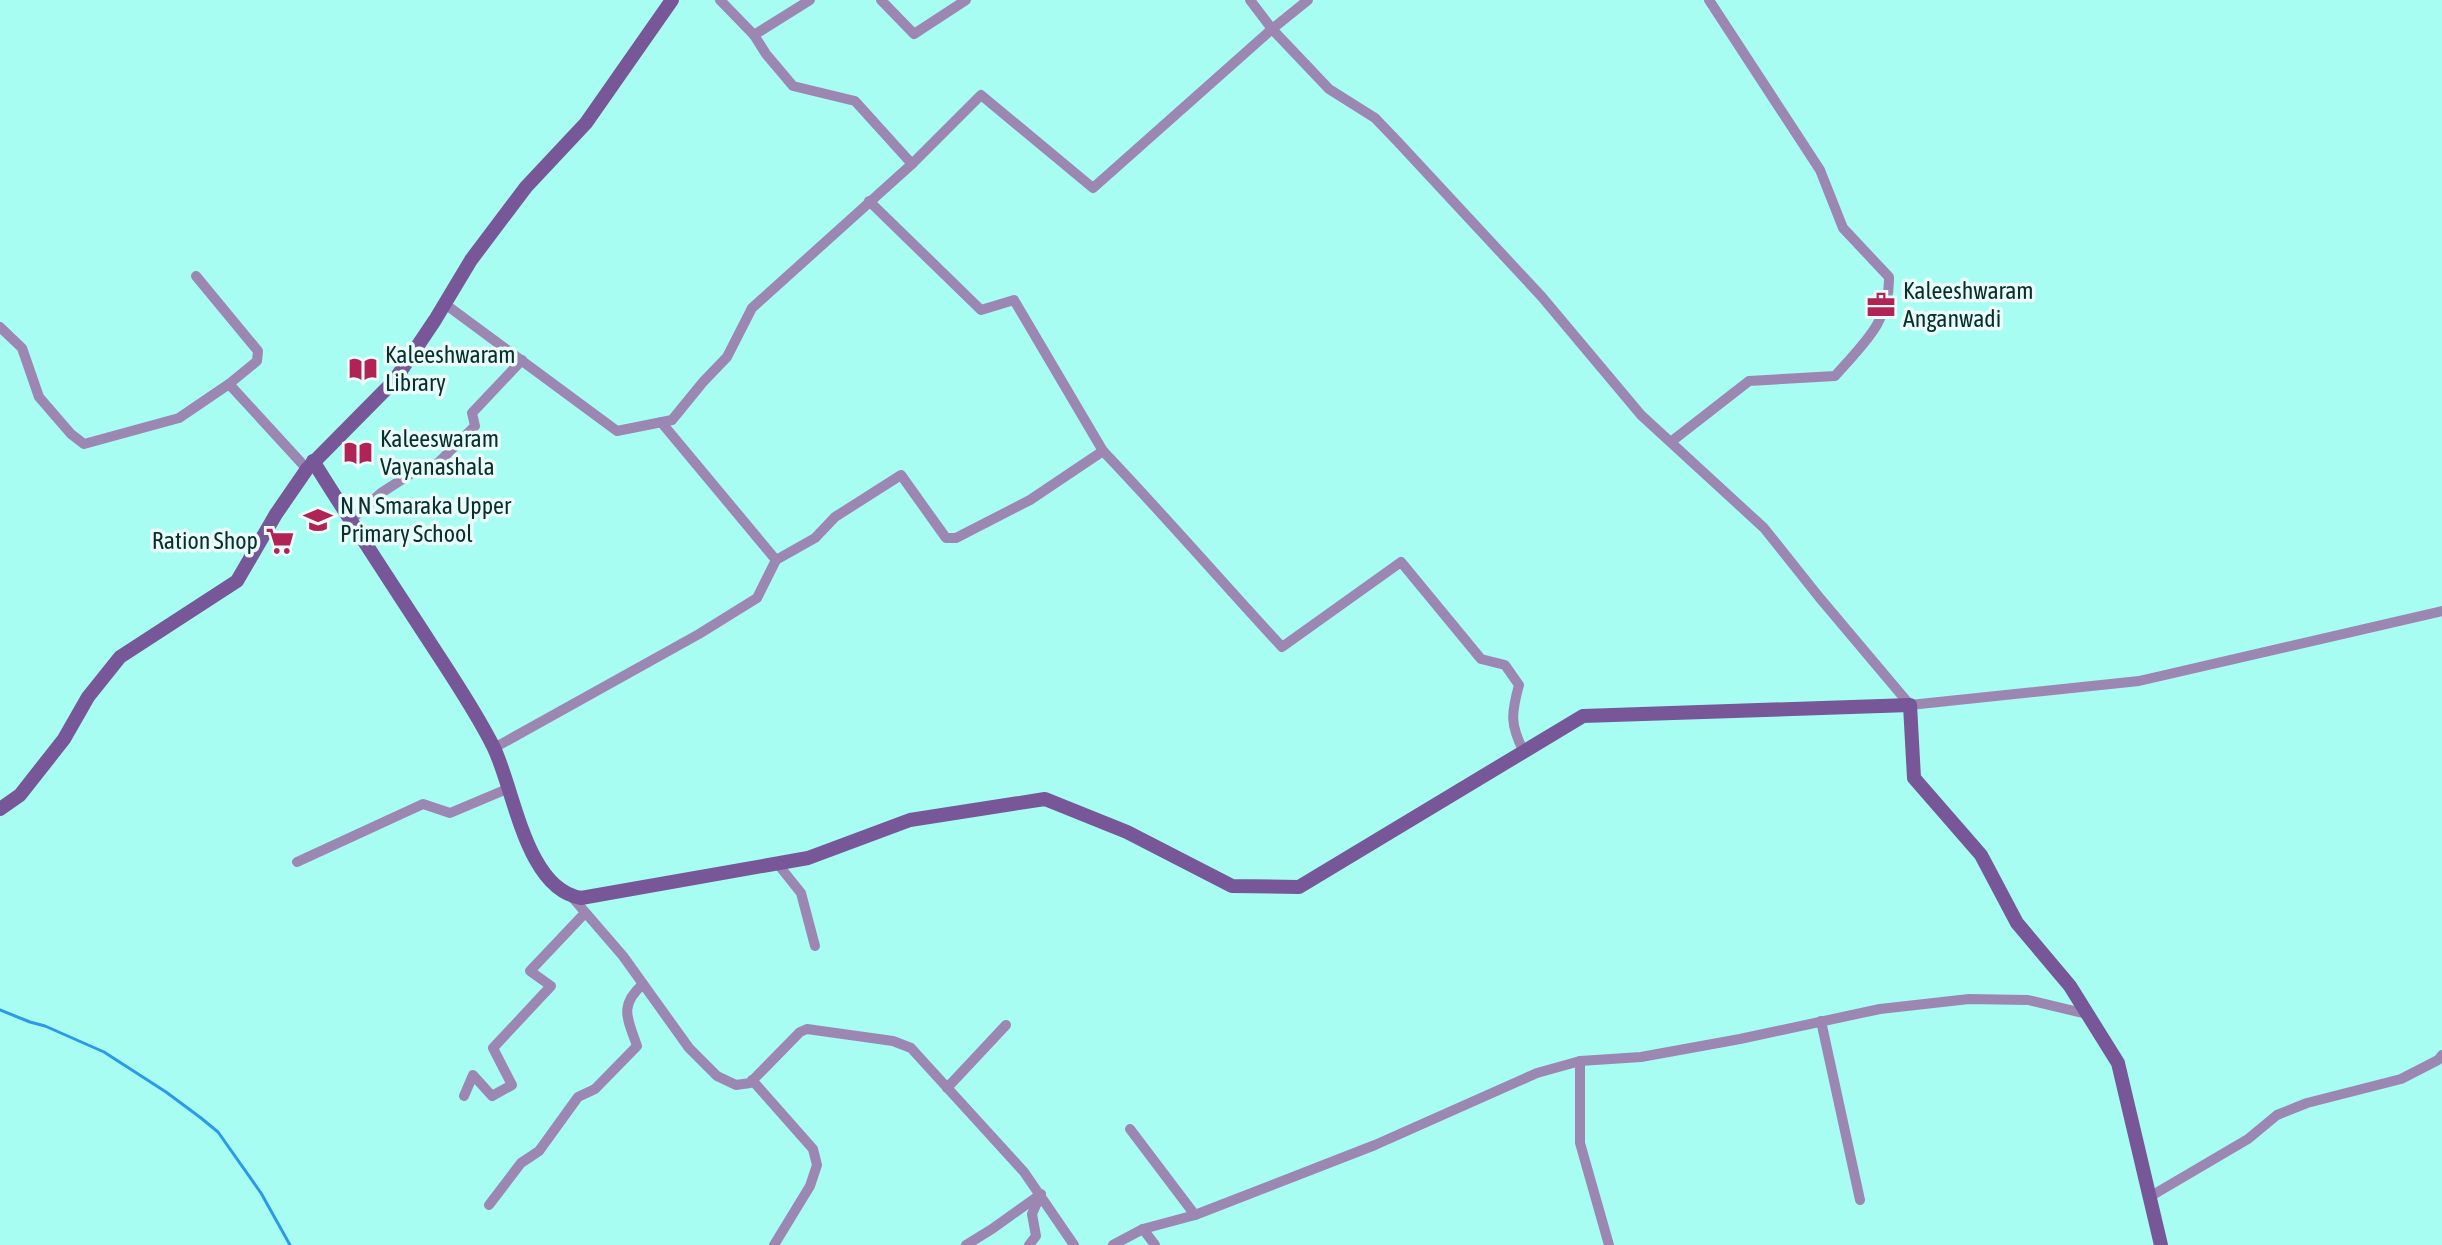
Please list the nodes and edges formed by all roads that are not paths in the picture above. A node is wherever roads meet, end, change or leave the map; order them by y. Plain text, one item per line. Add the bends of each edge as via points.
1 (672, 0) edge
2 (720, 0) edge
3 (810, 0) edge
4 (881, 0) edge
5 (966, 0) edge
6 (1250, 0) edge
7 (1308, 0) edge
8 (1709, 0) edge
9 (1272, 29) junction
10 (754, 35) junction
11 (912, 164) junction
12 (869, 201) junction
13 (196, 276) dead end
14 (445, 304) junction
15 (0, 327) edge
16 (522, 360) junction
17 (229, 384) junction
18 (661, 422) junction
19 (1672, 441) junction
20 (1103, 451) junction
21 (310, 465) junction
22 (351, 520) junction
23 (776, 560) junction
24 (2442, 611) edge
25 (1910, 705) junction
26 (494, 748) junction
27 (1524, 752) junction
28 (507, 789) junction
29 (0, 809) edge
30 (297, 862) dead end
31 (777, 863) junction
32 (572, 897) junction
33 (585, 913) junction
34 (815, 946) dead end
35 (643, 984) junction
36 (2087, 1014) junction
37 (1821, 1021) junction
38 (1006, 1025) dead end
39 (2442, 1055) edge
40 (1580, 1061) junction
41 (752, 1080) junction
42 (947, 1088) junction
43 (464, 1096) dead end
44 (1130, 1129) dead end
45 (1041, 1194) junction
46 (2151, 1196) junction
47 (1860, 1200) dead end
48 (489, 1205) dead end
49 (1195, 1215) junction
50 (1143, 1229) junction
51 (774, 1245) edge
52 (966, 1245) edge
53 (1029, 1245) edge
54 (1074, 1245) edge
55 (1113, 1245) edge
56 (1155, 1245) edge
57 (1609, 1245) edge
58 (2161, 1245) edge

1 - 14 street via 586,123 526,187 471,260
2 - 10 street
3 - 10 street
4 - 5 street via 914,34
6 - 9 street
7 - 9 street
8 - 19 street via 1820,170 1843,228 1889,277 1890,296 1878,326 1835,376 1749,381
9 - 11 street via 1093,188 981,95
9 - 19 street via 1329,89 1375,118 1542,297 1641,415
10 - 11 street via 793,86 855,101
11 - 12 street
12 - 18 street via 752,308 727,357 672,420
12 - 20 street via 981,310 1014,300
13 - 17 street via 258,351 257,361
14 - 16 street
14 - 21 street via 394,381
15 - 17 street via 22,348 39,397 84,444 179,418
16 - 18 street via 617,431
16 - 22 street via 472,413 475,426 433,468 391,486
17 - 21 street
18 - 23 street
19 - 25 street via 1764,528
20 - 23 street via 1030,500 956,538 946,538 901,475
20 - 27 street via 1282,647 1401,562 1481,659 1505,665 1519,685 1513,730
21 - 22 street
21 - 29 street via 237,581 120,657 20,795
22 - 26 street
23 - 26 street via 757,598
24 - 25 street via 2139,681
25 - 27 street via 1583,716
25 - 36 street via 1914,778 1981,855 2017,923
26 - 28 street
27 - 31 street via 1299,887 1232,886 1127,832 1045,799 910,820 808,858
28 - 30 street via 450,813 423,804
28 - 32 street via 538,861 551,881
31 - 32 street
31 - 34 street via 801,893
32 - 33 street
33 - 35 street
33 - 43 street via 530,971 551,986 493,1048 512,1085 492,1096 473,1075
35 - 41 street via 689,1048 717,1076 736,1085
35 - 48 street via 631,995 626,1010 637,1046 595,1089 578,1097 539,1151 521,1163
36 - 37 street via 2028,1000 1969,999
36 - 46 street via 2118,1063
37 - 40 street via 1667,1053
37 - 47 street
38 - 42 street
39 - 46 street via 2401,1079 2277,1115 2248,1139
40 - 49 street via 1537,1073 1375,1145
40 - 57 street via 1580,1143
41 - 42 street via 800,1032 811,1029 905,1045
41 - 51 street via 813,1149 817,1165
42 - 45 street
44 - 49 street
45 - 52 street
45 - 53 street via 1032,1214 1036,1236
45 - 54 street
46 - 58 street
49 - 50 street
50 - 55 street
50 - 56 street

